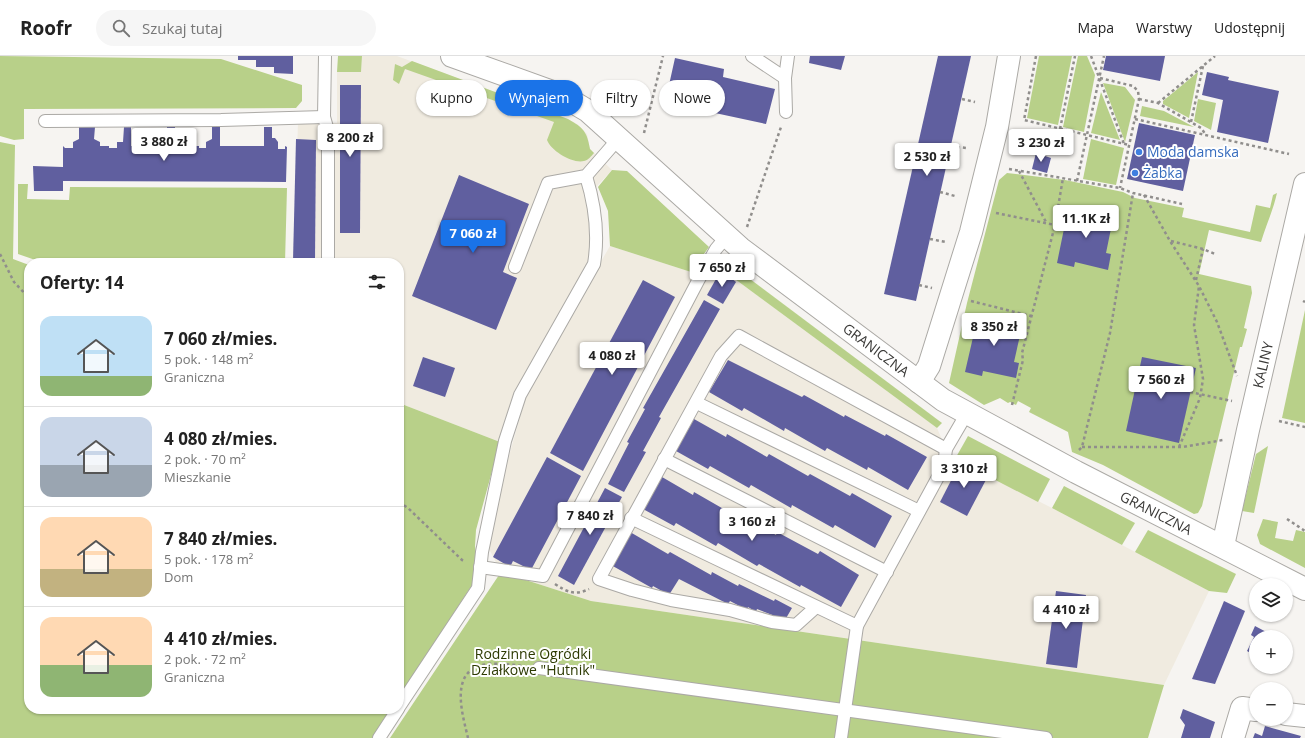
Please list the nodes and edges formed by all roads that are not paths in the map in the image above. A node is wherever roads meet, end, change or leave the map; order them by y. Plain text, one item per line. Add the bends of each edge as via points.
1 (325, 56) edge
2 (452, 56) edge
3 (752, 56) edge
4 (788, 56) edge
5 (1009, 56) edge
6 (483, 61) edge
7 (785, 78) junction
8 (786, 112) road end
9 (324, 117) junction
10 (45, 121) dead end
11 (619, 138) junction
12 (586, 176) junction
13 (1305, 184) edge
14 (733, 242) junction
15 (328, 258) edge
16 (515, 267) dead end
17 (919, 382) junction
18 (697, 403) junction
19 (967, 413) junction
20 (946, 449) junction
21 (664, 459) junction
22 (919, 511) junction
23 (631, 518) junction
24 (1223, 546) junction
25 (480, 566) junction
26 (887, 572) junction
27 (1305, 589) edge
28 (816, 607) junction
29 (857, 626) junction
30 (539, 668) road end
31 (404, 699) edge
32 (1249, 709) edge
33 (845, 710) junction
34 (394, 714) edge
35 (1293, 715) edge
36 (1305, 716) edge
37 (379, 738) edge
38 (841, 738) edge
39 (1046, 738) edge
40 (1233, 738) edge

1 - 9 lane
2 - 6 street, GRANICZNA
3 - 7 lane
4 - 7 lane
5 - 17 street via 997,127 971,232 929,366
6 - 11 street, GRANICZNA via 561,94 588,111
7 - 8 lane
9 - 10 lane
9 - 15 lane via 328,131
11 - 12 lane
11 - 14 street, GRANICZNA
12 - 16 lane via 548,184
12 - 25 lane via 596,222 597,244 594,264 520,395 505,441
13 - 24 street, KALINY
14 - 17 street, GRANICZNA
14 - 25 lane via 716,249 543,576
17 - 19 street, GRANICZNA via 943,400
18 - 20 lane via 721,356 739,336
18 - 21 lane
18 - 22 lane
19 - 20 lane
19 - 24 street, GRANICZNA via 1076,472
20 - 22 lane via 944,466
21 - 23 lane
21 - 26 lane
22 - 26 lane
23 - 28 lane
23 - 28 lane via 599,578 671,600 730,610 772,622 796,625
24 - 27 street, GRANICZNA
25 - 31 lane via 478,588
26 - 29 lane
28 - 29 lane
29 - 33 lane
30 - 33 lane
32 - 40 street via 1242,708
33 - 38 lane
33 - 39 lane
34 - 37 lane
35 - 36 street

